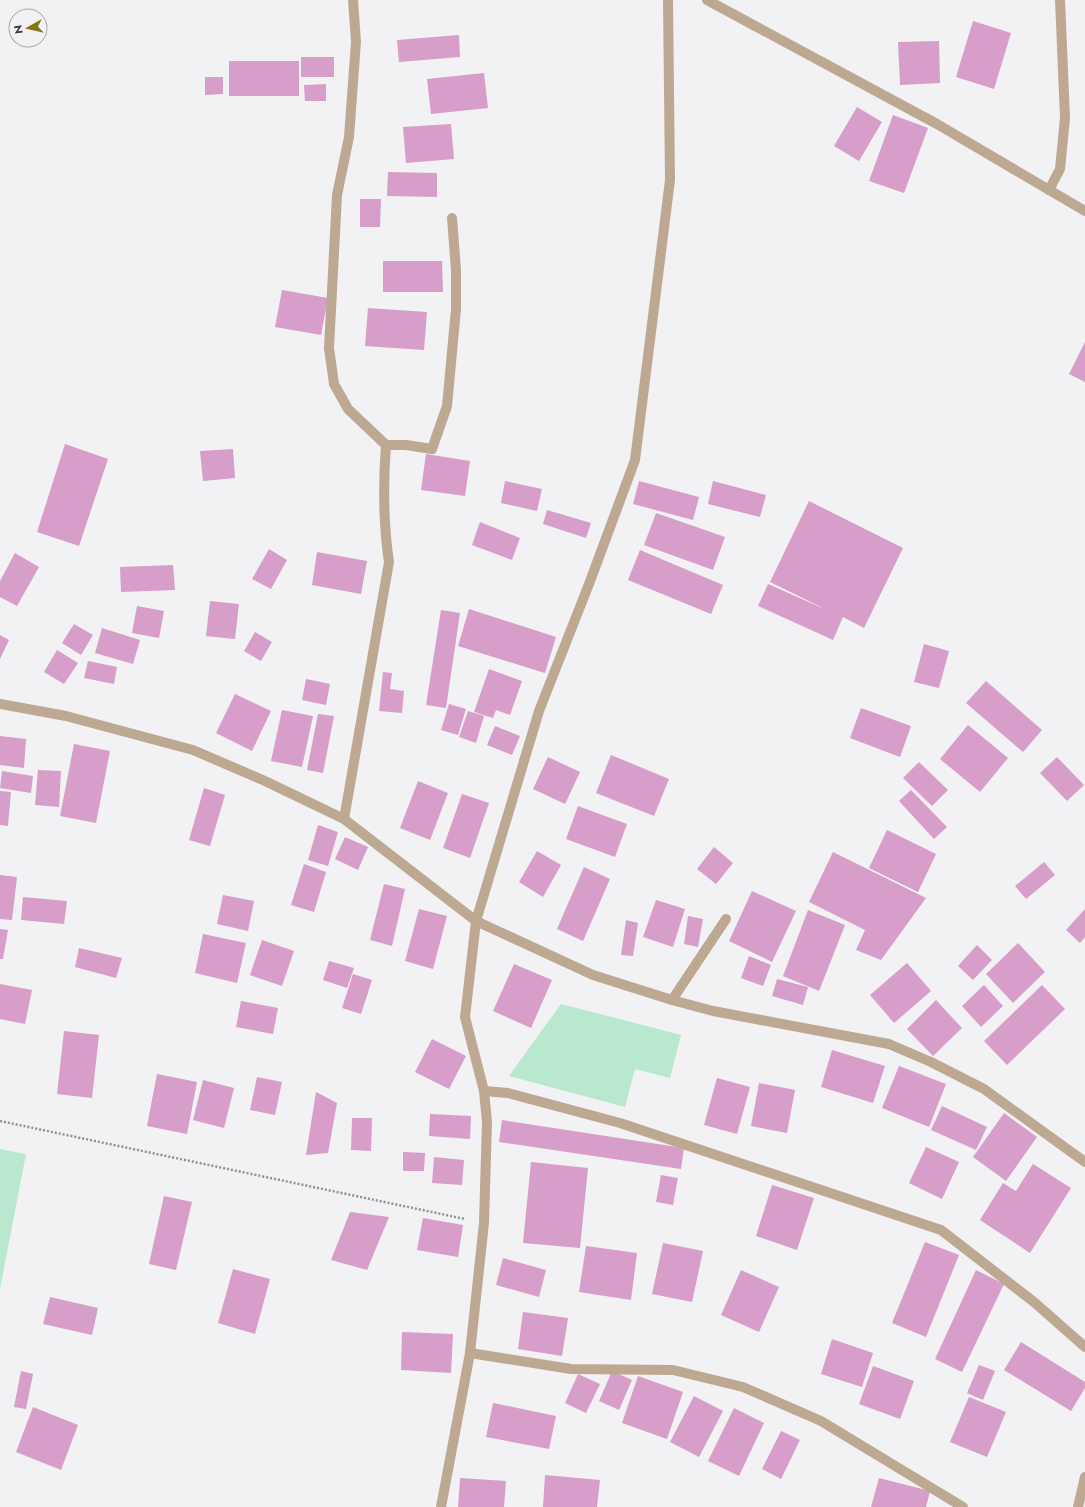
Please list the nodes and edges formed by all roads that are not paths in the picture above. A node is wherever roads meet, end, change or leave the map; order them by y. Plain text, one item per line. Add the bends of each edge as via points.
1 (353, 0) edge
2 (668, 0) edge
3 (707, 0) edge
4 (1060, 0) edge
5 (1049, 190) junction
6 (1085, 211) edge
7 (452, 218) dead end
8 (386, 445) junction
9 (0, 704) edge
10 (344, 819) junction
11 (726, 919) dead end
12 (476, 921) junction
13 (672, 1000) junction
14 (484, 1091) junction
15 (1085, 1162) edge
16 (1085, 1347) edge
17 (470, 1353) junction
18 (1085, 1477) edge
19 (441, 1507) edge
20 (963, 1507) edge
21 (1078, 1507) edge

1 - 8 street via 355,58 349,137 337,195 328,348 334,384 348,409
2 - 12 street via 670,180 635,460 539,711
3 - 5 street via 937,124
4 - 5 street via 1065,118 1060,169
5 - 6 street
7 - 8 street via 456,309 447,406 432,449
8 - 10 street via 383,483 384,526 389,562
9 - 10 street via 66,716 193,750
10 - 12 street
11 - 13 street
12 - 13 street via 593,975
12 - 14 street via 465,1016
13 - 15 street via 889,1044 984,1089
14 - 16 street via 508,1093 620,1123 941,1230 1034,1302
14 - 17 street via 487,1122 484,1223
17 - 19 street
17 - 20 street via 571,1369 673,1370 743,1387 821,1421
18 - 21 street

